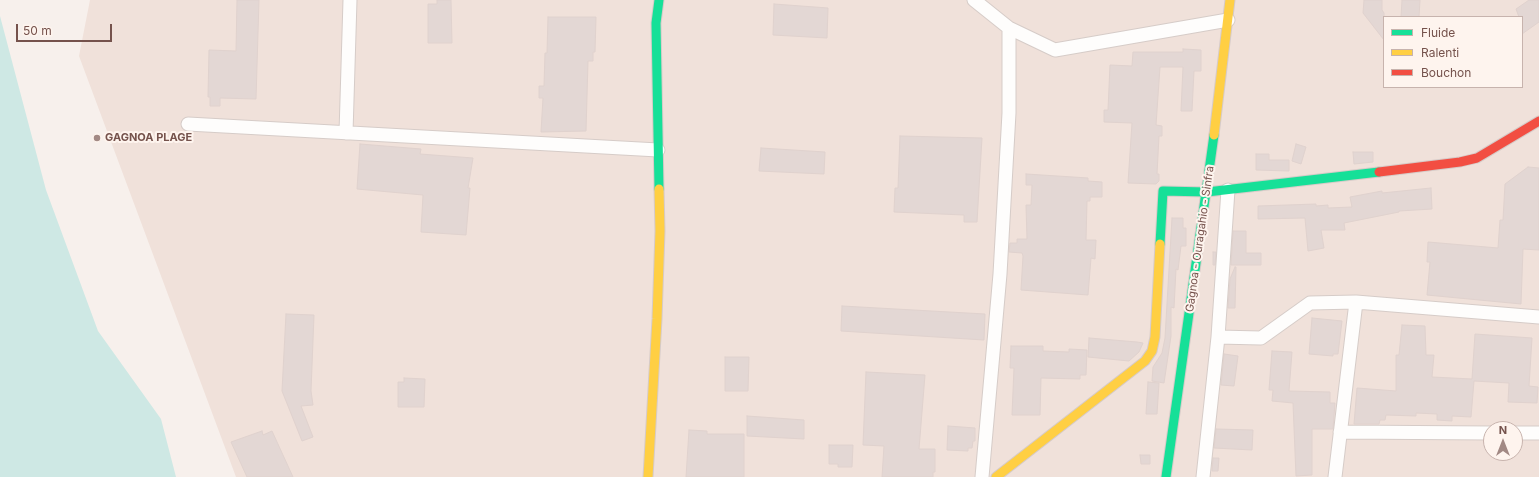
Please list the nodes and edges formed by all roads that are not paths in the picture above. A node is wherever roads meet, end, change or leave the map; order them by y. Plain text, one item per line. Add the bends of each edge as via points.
1 (350, 0) edge
2 (659, 0) edge
3 (974, 0) edge
4 (1230, 0) edge
5 (1228, 20) junction
6 (1009, 28) junction
7 (1539, 121) edge
8 (188, 124) dead end
9 (346, 133) junction
10 (658, 150) junction
11 (1228, 190) junction
12 (1207, 192) junction
13 (1356, 302) junction
14 (1539, 316) edge
15 (1218, 337) junction
16 (1340, 432) junction
17 (1483, 433) edge
18 (1523, 433) edge
19 (1539, 433) edge
20 (648, 477) edge
21 (982, 477) edge
22 (996, 477) edge
23 (1166, 477) edge
24 (1203, 477) edge
25 (1334, 477) edge

1 - 9 street
2 - 10 street via 656,23
3 - 6 street
4 - 5 street, Gagnoa - Ouragahio - Sinfra
5 - 6 street via 1055,50
5 - 12 street, Gagnoa - Ouragahio - Sinfra
6 - 21 street via 1010,113 1000,274
7 - 11 street via 1477,158
8 - 9 street
9 - 10 street
10 - 20 street via 660,231
11 - 12 street
11 - 15 street
12 - 22 street via 1163,190 1154,337 1152,351 1145,361
12 - 23 street, Gagnoa - Ouragahio - Sinfra
13 - 14 street
13 - 15 street via 1310,303 1261,338
13 - 16 street
15 - 24 street
16 - 17 street
16 - 25 street
18 - 19 street

